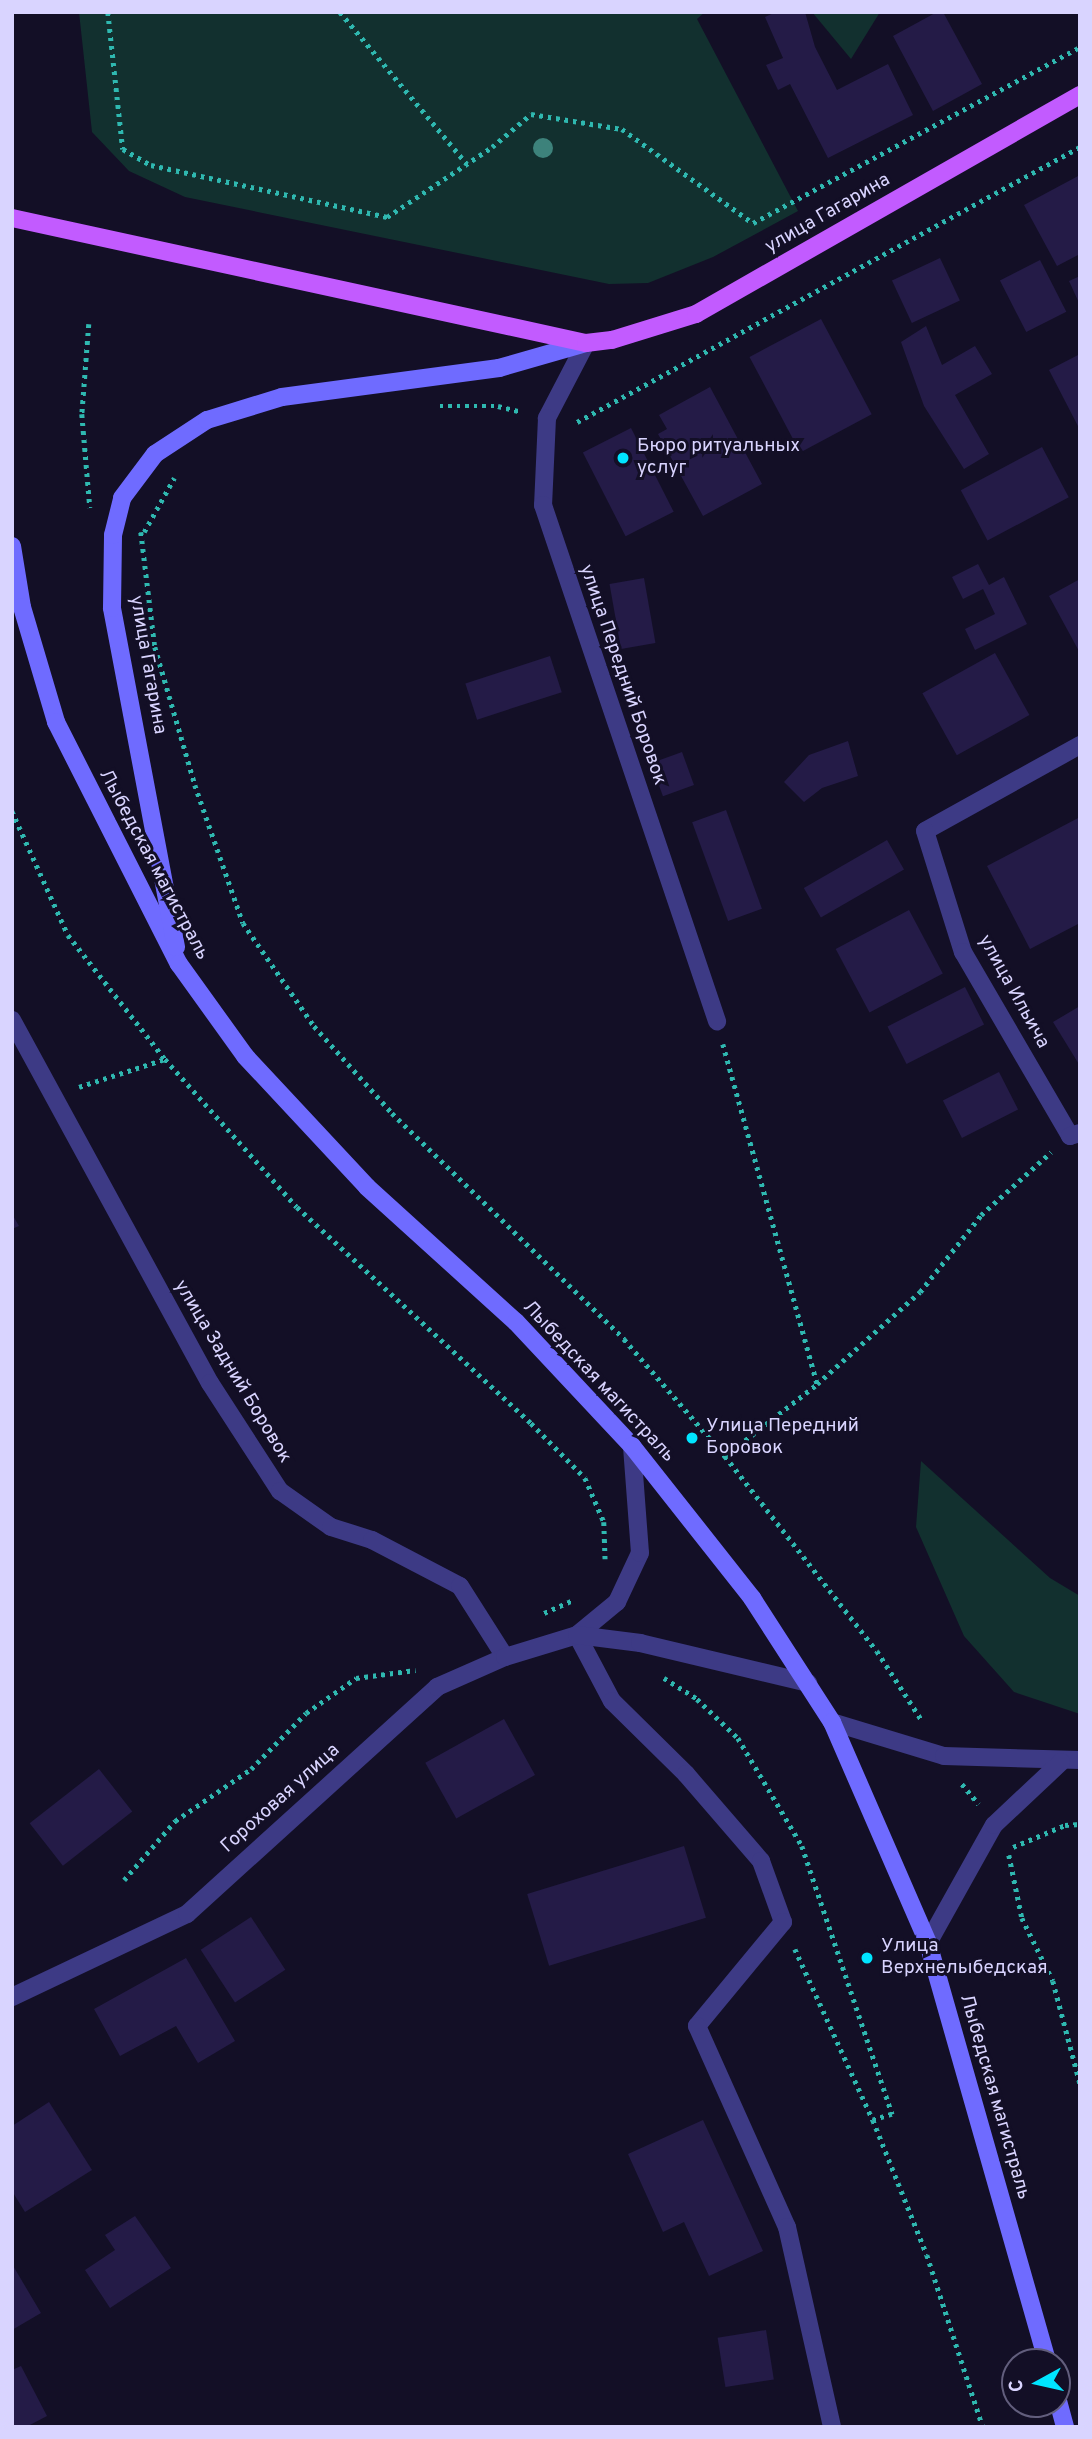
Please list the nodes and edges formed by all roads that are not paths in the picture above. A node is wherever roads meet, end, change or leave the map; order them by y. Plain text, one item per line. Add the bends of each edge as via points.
1 (1080, 95) edge
2 (12, 218) edge
3 (586, 343) junction
4 (12, 546) edge
5 (1080, 745) edge
6 (179, 964) junction
7 (12, 1020) edge
8 (717, 1021) road end
9 (1075, 1134) edge
10 (632, 1446) junction
11 (577, 1635) junction
12 (505, 1657) junction
13 (808, 1683) junction
14 (832, 1722) junction
15 (1080, 1760) edge
16 (1061, 1762) junction
17 (928, 1943) junction
18 (12, 1997) edge
19 (1043, 2348) edge
20 (832, 2427) edge

1 - 3 main road, улица Гагарина via 696,314 645,334
2 - 3 main road, улица Гагарина
3 - 6 main road, улица Гагарина via 499,368 282,397 206,420 155,454 122,498 113,535 112,608
3 - 8 street, улица Передний Боровок via 547,418 543,505
4 - 6 main road, Лыбедская магистраль via 22,607 56,722
5 - 9 street, улица Ильича via 925,831 963,952
6 - 10 main road, Лыбедская магистраль via 245,1056 367,1187 516,1322
7 - 12 street, улица Задний Боровок via 210,1382 280,1491 331,1527 372,1540 460,1586
10 - 11 street, Гороховая улица via 640,1553 617,1602
10 - 13 main road, Лыбедская магистраль via 752,1598
11 - 12 street, Гороховая улица
11 - 13 street, Гороховая улица via 640,1643
11 - 20 street via 611,1701 686,1774 761,1861 783,1922 697,2026 787,2227
12 - 18 street, Гороховая улица via 437,1687 187,1914
13 - 14 main road, Лыбедская магистраль
14 - 16 street via 944,1756
14 - 17 main road, Лыбедская магистраль
15 - 16 street
16 - 17 street via 994,1825
17 - 19 main road, Лыбедская магистраль

